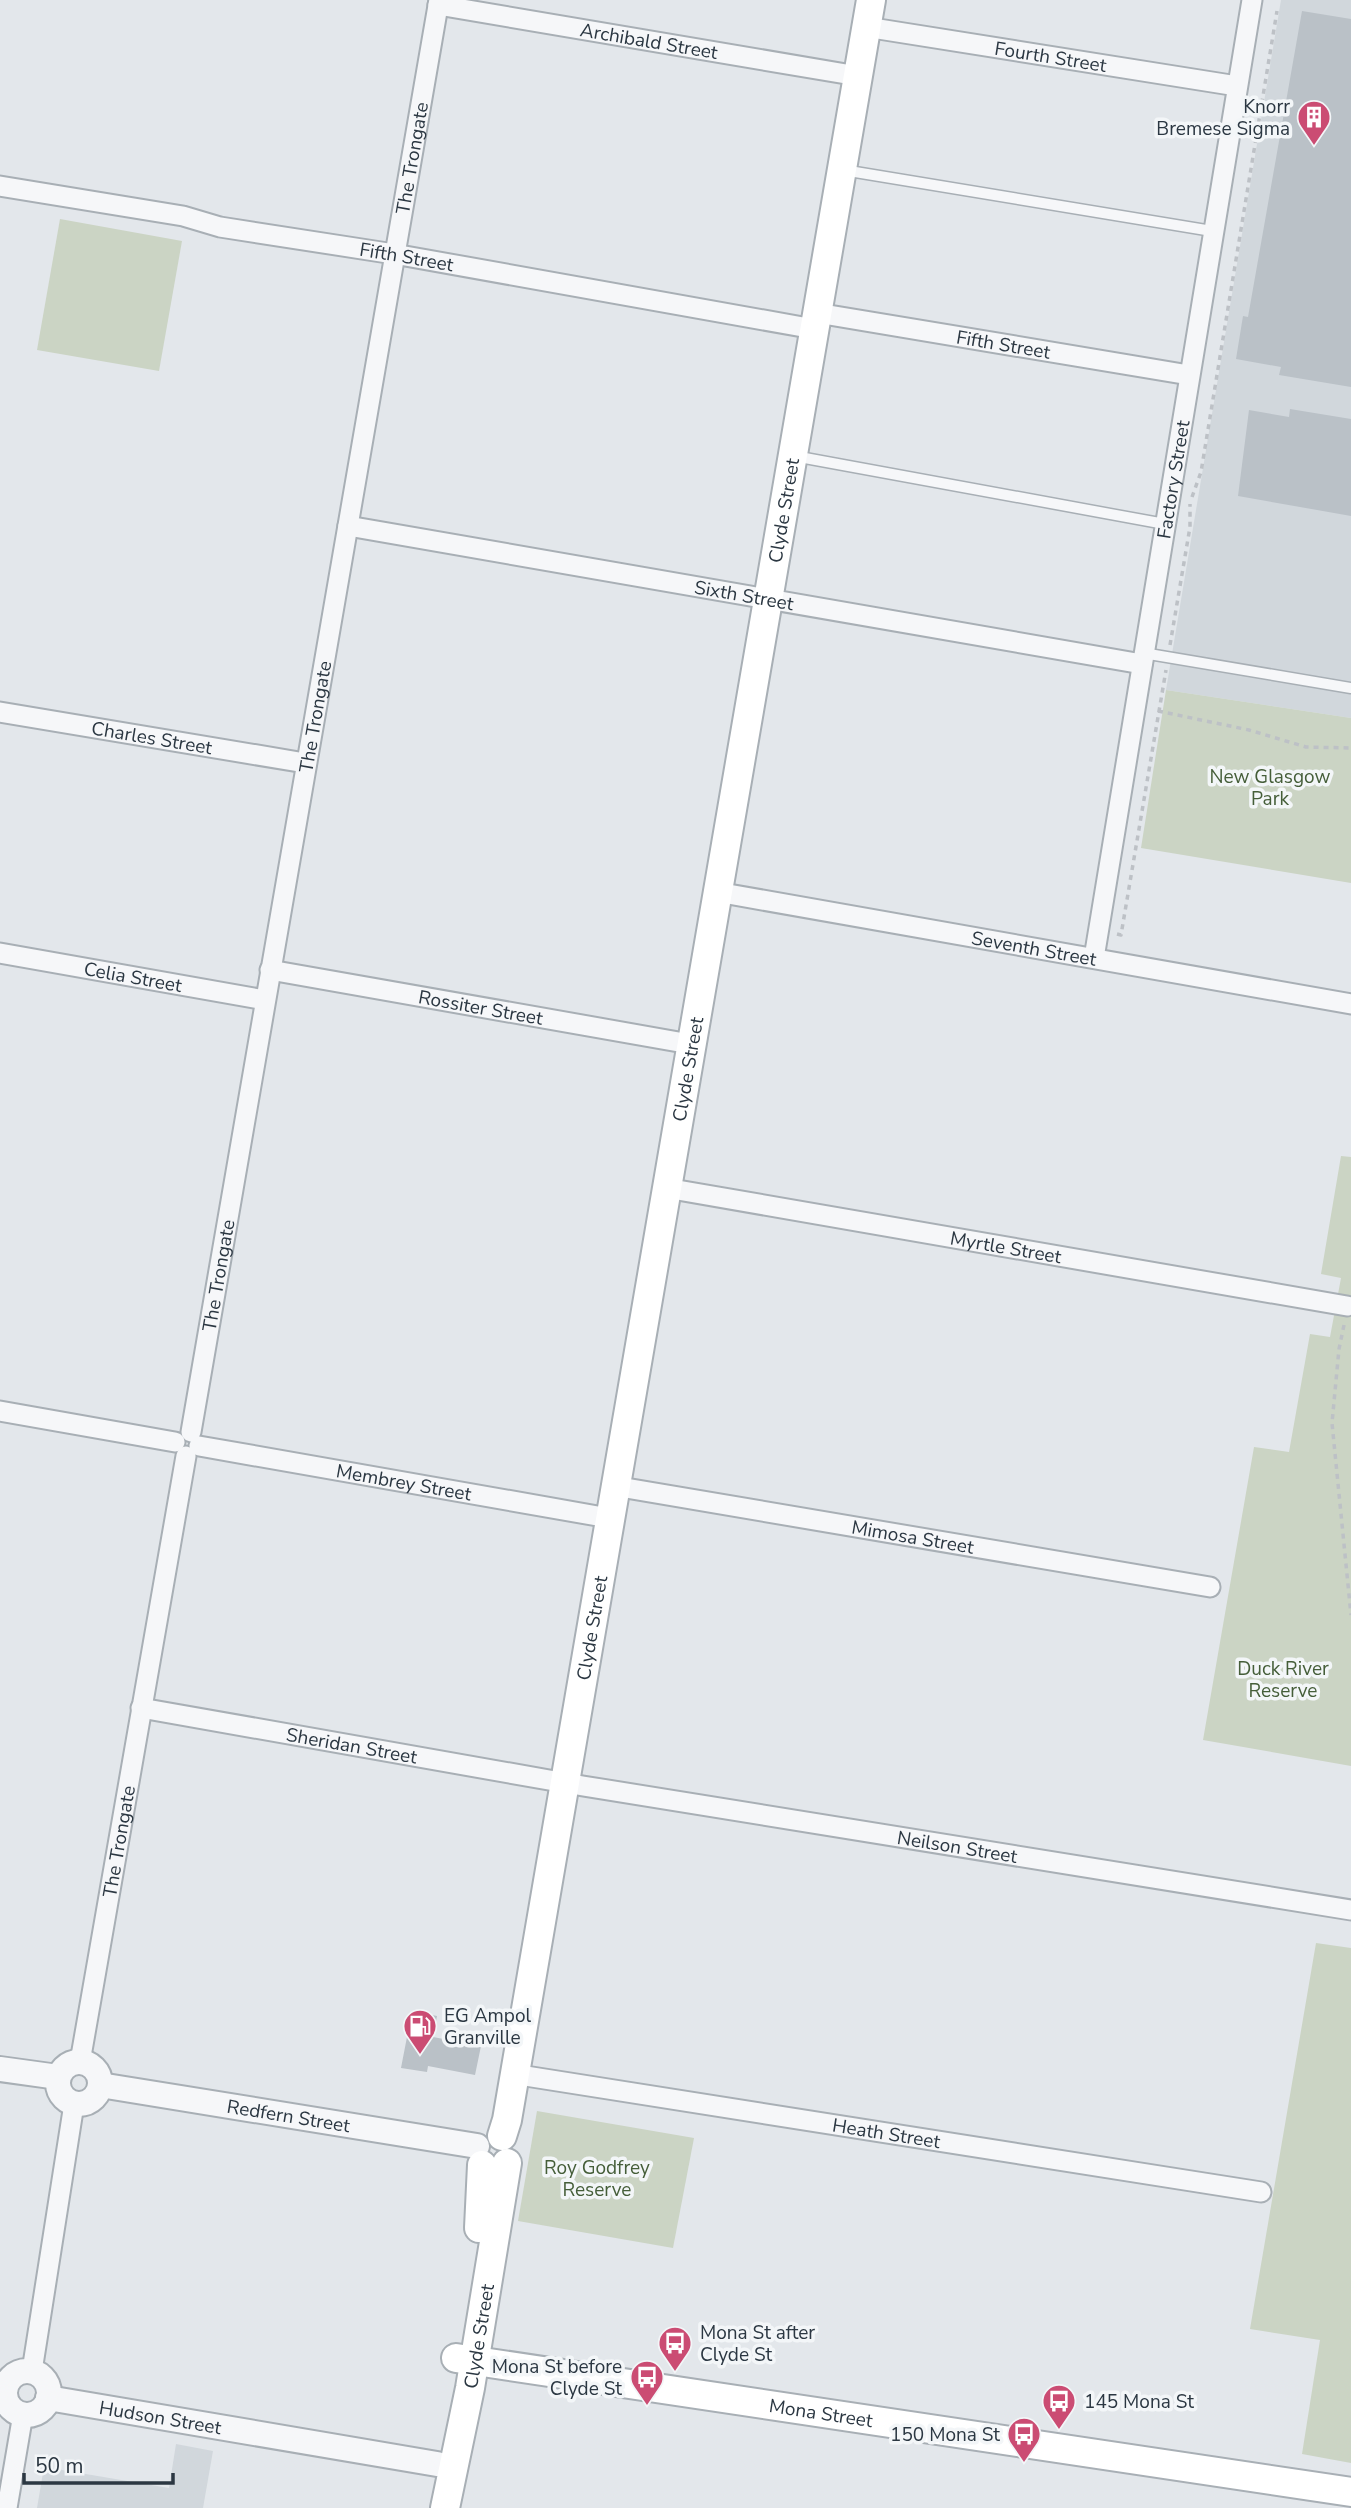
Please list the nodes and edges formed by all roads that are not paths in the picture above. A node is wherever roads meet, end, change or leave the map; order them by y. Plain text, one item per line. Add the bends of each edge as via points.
1 (1252, 0) edge
2 (438, 2) edge
3 (868, 14) edge
4 (858, 76) junction
5 (1237, 86) junction
6 (842, 170) junction
7 (0, 186) edge
8 (1212, 231) junction
9 (394, 254) junction
10 (815, 321) junction
11 (1189, 375) junction
12 (792, 455) junction
13 (1165, 524) junction
14 (348, 526) junction
15 (768, 597) junction
16 (1142, 658) junction
17 (1351, 688) edge
18 (0, 712) edge
19 (306, 763) junction
20 (717, 892) junction
21 (0, 953) edge
22 (1094, 958) junction
23 (270, 970) junction
24 (265, 1000) junction
25 (1351, 1004) edge
26 (690, 1044) junction
27 (666, 1188) junction
28 (1347, 1306) road end
29 (0, 1411) edge
30 (188, 1444) junction
31 (614, 1486) junction
32 (609, 1518) junction
33 (1210, 1587) dead end
34 (141, 1708) junction
35 (563, 1783) junction
36 (1351, 1910) edge
37 (80, 2062) junction
38 (0, 2069) edge
39 (513, 2074) junction
40 (58, 2077) junction
41 (100, 2085) junction
42 (74, 2104) junction
43 (492, 2152) junction
44 (1261, 2192) dead end
45 (465, 2360) junction
46 (32, 2371) junction
47 (2, 2390) edge
48 (48, 2398) junction
49 (23, 2414) junction
50 (437, 2464) junction
51 (1351, 2493) edge
52 (7, 2508) edge
53 (430, 2508) edge
54 (445, 2508) edge

1 - 5 street, Factory Street
2 - 4 street, Archibald Street
2 - 9 street, The Trongate
3 - 4 main road, Clyde Street
3 - 5 street, Fourth Street
4 - 6 main road, Clyde Street
5 - 8 street, Factory Street
6 - 8 lane
6 - 10 main road, Clyde Street
7 - 9 street, Fifth Street
8 - 11 street, Factory Street
9 - 10 street, Fifth Street
9 - 14 street, The Trongate
10 - 11 street, Fifth Street
10 - 12 main road, Clyde Street
11 - 13 street, Factory Street
12 - 13 lane
12 - 15 main road, Clyde Street
13 - 16 street, Factory Street
14 - 15 street, Sixth Street
14 - 19 street, The Trongate
15 - 16 street, Sixth Street
15 - 20 main road, Clyde Street
16 - 17 lane via 1168,657
16 - 22 street, Factory Street
18 - 19 street, Charles Street
19 - 23 street, The Trongate
20 - 22 street, Seventh Street
20 - 26 main road, Clyde Street
21 - 24 street, Celia Street
22 - 25 street, Seventh Street
23 - 24 street, The Trongate
23 - 26 street, Rossiter Street
24 - 30 street, The Trongate
26 - 27 main road, Clyde Street
27 - 28 street, Myrtle Street
27 - 31 main road, Clyde Street
29 - 30 street, Membrey Street
30 - 32 street, Membrey Street
30 - 34 street, The Trongate
31 - 32 main road, Clyde Street
31 - 33 street, Mimosa Street
32 - 35 main road, Clyde Street
34 - 35 street, Sheridan Street
34 - 37 street, The Trongate
35 - 36 street, Neilson Street
35 - 39 main road, Clyde Street
37 - 40 street via 66,2066
37 - 41 street via 97,2072
38 - 40 street
39 - 43 main road, Clyde Street via 506,2120
39 - 44 street, Heath Street
40 - 42 street via 59,2091
41 - 42 street via 94,2098
41 - 43 street, Redfern Street
42 - 46 street
43 - 45 main road, Clyde Street
45 - 50 main road, Clyde Street
45 - 51 main road, Mona Street
45 - 54 main road, Clyde Street
46 - 47 street via 16,2373
46 - 48 street via 43,2378
47 - 49 street via 7,2403
48 - 49 street via 42,2409
48 - 50 street, Hudson Street
49 - 52 street
50 - 53 main road, Clyde Street

